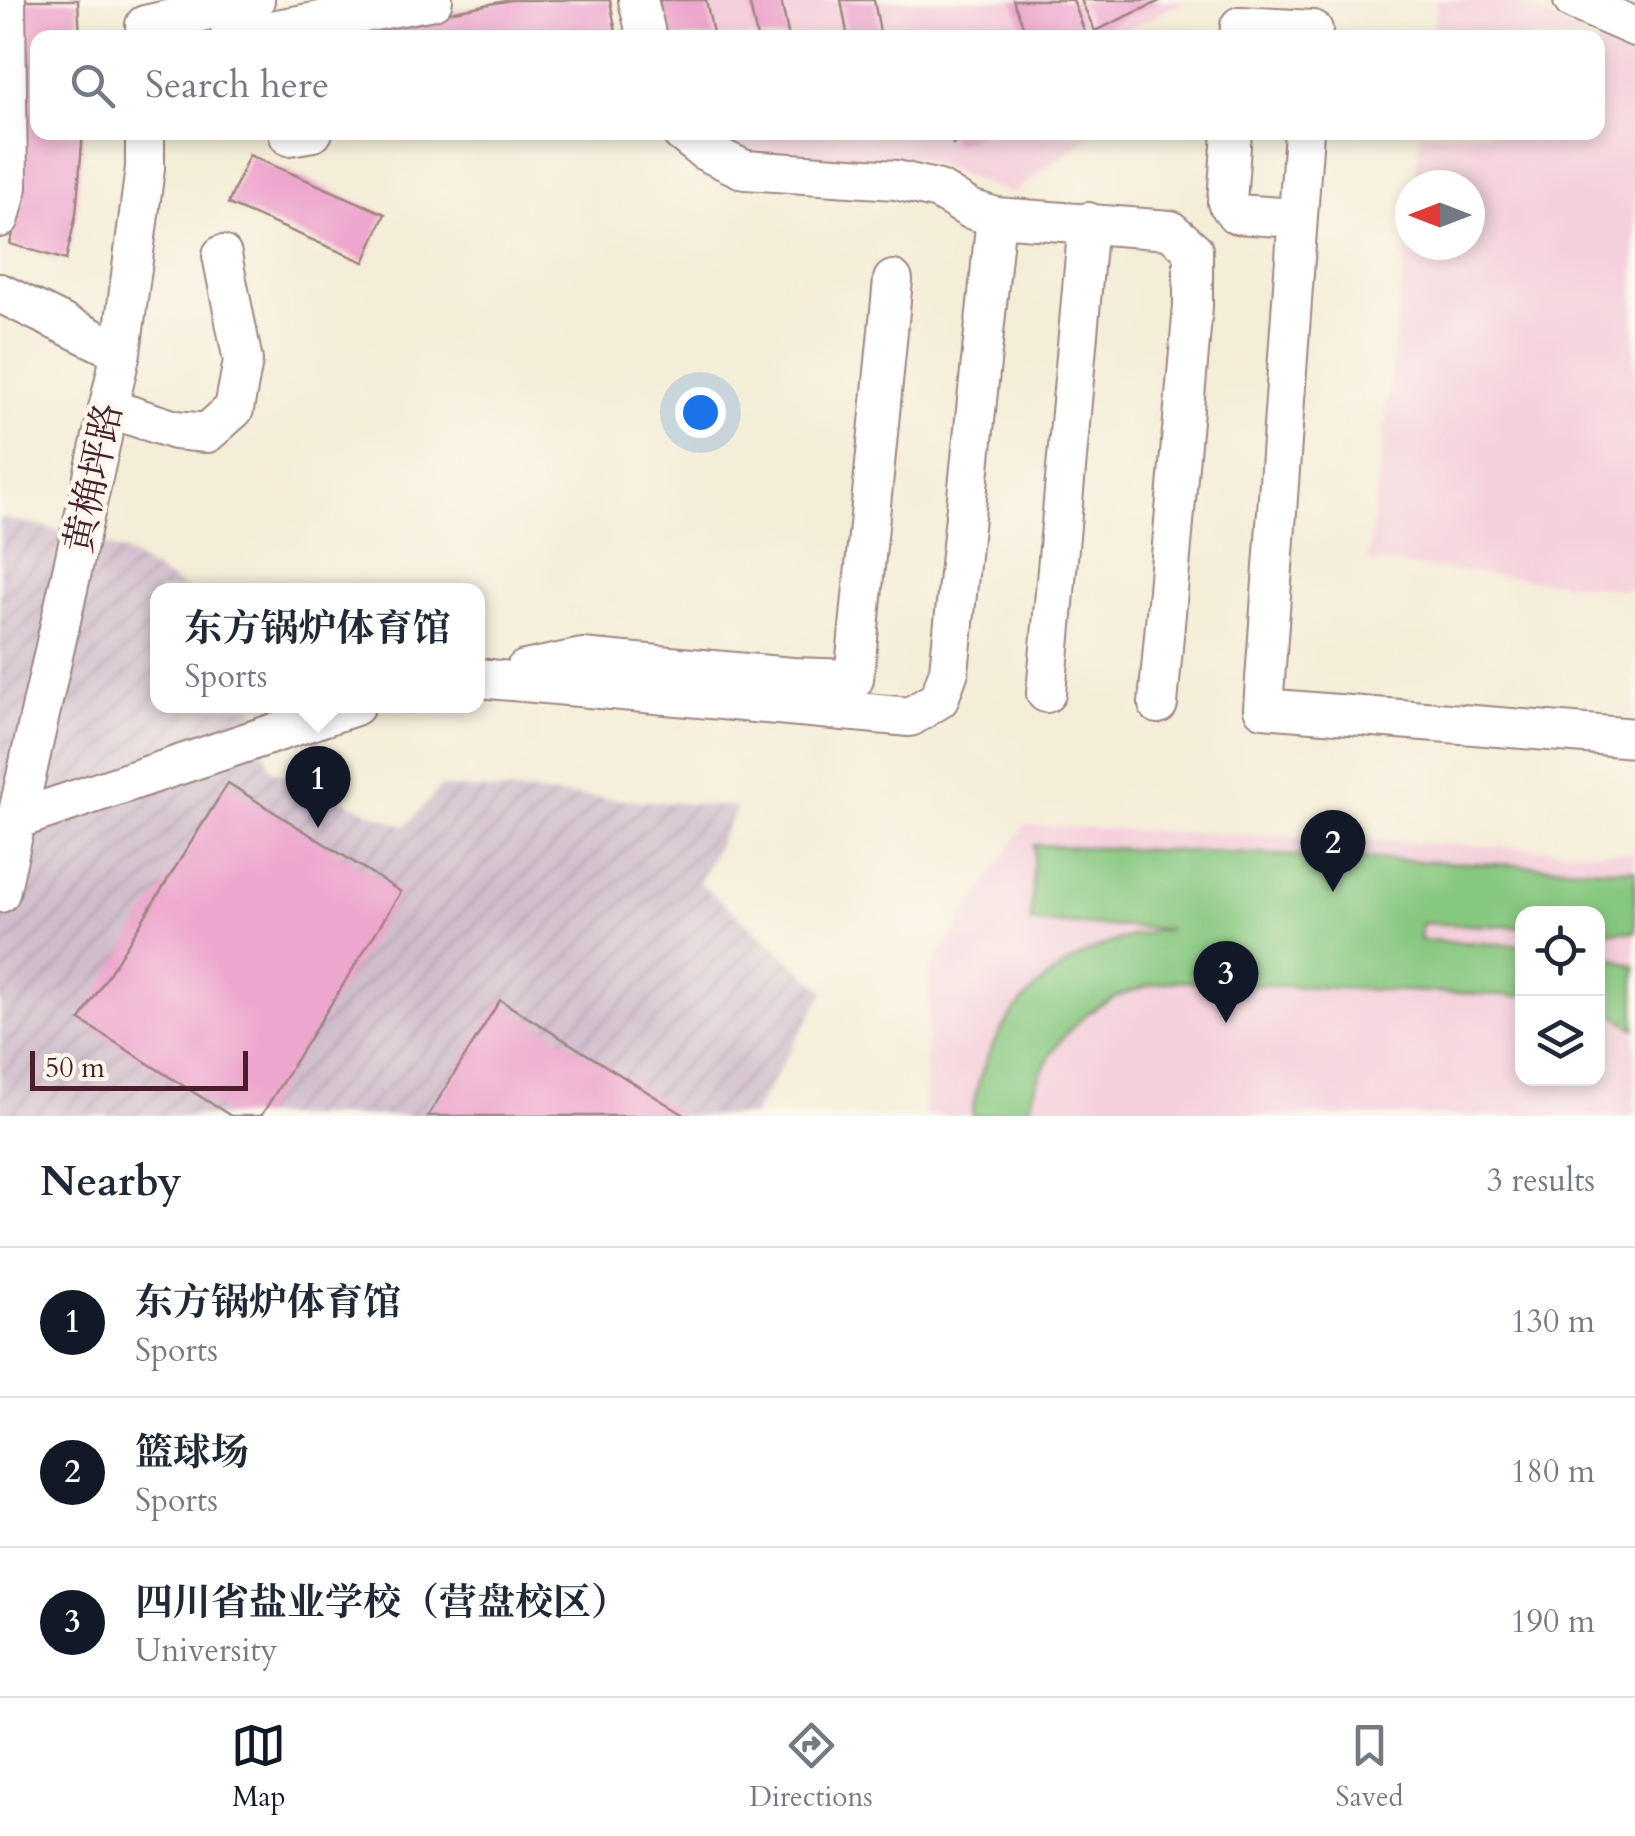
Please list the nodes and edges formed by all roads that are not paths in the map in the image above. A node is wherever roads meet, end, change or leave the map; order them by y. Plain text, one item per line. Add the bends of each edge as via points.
1 (6, 0) edge
2 (256, 0) edge
3 (433, 0) edge
4 (638, 0) edge
5 (1573, 0) edge
6 (144, 21) edge
7 (1312, 23) edge
8 (1635, 27) edge
9 (272, 30) edge
10 (645, 30) edge
11 (1240, 30) edge
12 (146, 140) edge
13 (691, 140) edge
14 (1231, 140) edge
15 (1303, 140) edge
16 (996, 217) junction
17 (0, 218) edge
18 (1296, 218) junction
19 (1088, 222) junction
20 (222, 256) dead end
21 (893, 280) dead end
22 (0, 293) edge
23 (121, 352) junction
24 (108, 408) junction
25 (485, 677) edge
26 (485, 678) edge
27 (1046, 693) dead end
28 (1158, 704) dead end
29 (334, 713) edge
30 (1635, 738) edge
31 (18, 819) junction
32 (0, 894) edge

1 - 17 street via 8,187
2 - 6 street
3 - 9 street
4 - 10 street
5 - 8 street
7 - 11 street
12 - 23 street, 黄桷坪路
13 - 16 street via 745,170 896,180 938,190
14 - 18 street via 1227,202 1236,214
15 - 18 street
16 - 19 street
16 - 26 street via 949,672 938,699 910,718
18 - 30 street via 1264,708
19 - 27 street
19 - 28 street via 1170,230 1192,250
20 - 24 street via 243,361 234,409 207,433
21 - 25 street via 854,678 582,658
22 - 23 street
23 - 24 street, 黄桷坪路
24 - 31 street, 黄桷坪路
29 - 31 street
31 - 32 street, 黄桷坪路

